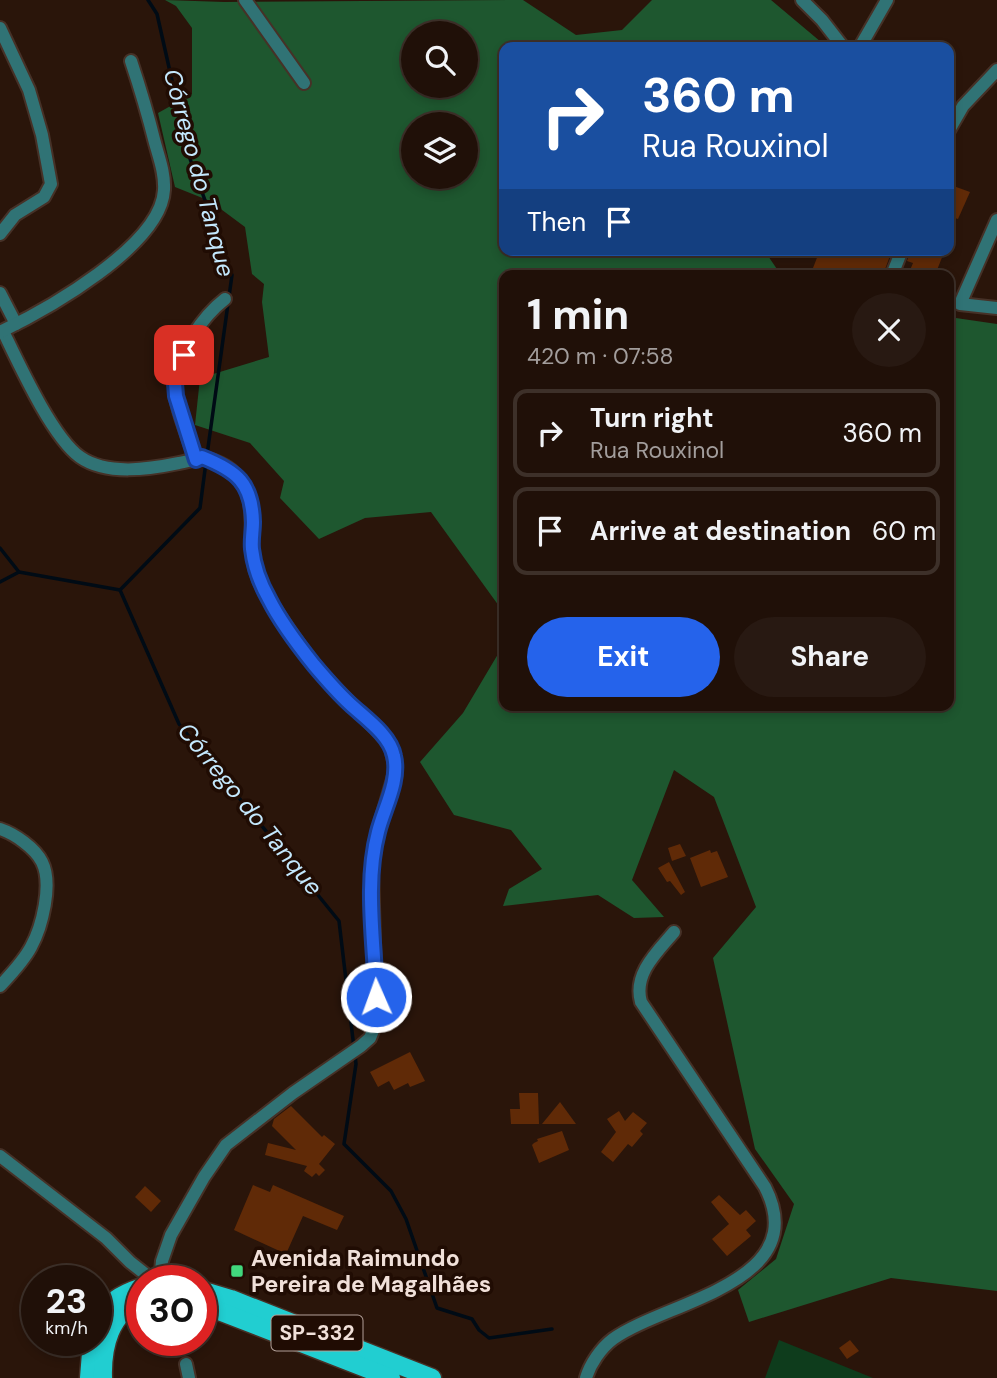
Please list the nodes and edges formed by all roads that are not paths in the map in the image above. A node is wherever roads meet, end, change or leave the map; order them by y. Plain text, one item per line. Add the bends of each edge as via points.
1 (245, 0) edge
2 (802, 0) edge
3 (887, 0) edge
4 (0, 28) edge
5 (836, 42) edge
6 (863, 42) edge
7 (131, 61) dead end
8 (997, 70) edge
9 (303, 83) dead end
10 (954, 122) edge
11 (997, 220) edge
12 (0, 234) edge
13 (0, 293) edge
14 (225, 299) dead end
15 (954, 305) edge
16 (997, 308) edge
17 (16, 324) junction
18 (1, 332) edge
19 (199, 459) junction
20 (0, 829) edge
21 (674, 932) dead end
22 (0, 986) edge
23 (0, 1156) edge
24 (134, 1265) edge
25 (162, 1265) edge
26 (217, 1295) edge
27 (126, 1309) edge
28 (217, 1310) edge
29 (91, 1356) edge
30 (186, 1364) dead end
31 (89, 1378) edge
32 (103, 1378) edge
33 (189, 1378) edge
34 (391, 1378) edge
35 (432, 1378) edge
36 (586, 1378) edge

1 - 9 street
2 - 5 street
3 - 6 street
4 - 12 street via 29,90 51,184 44,197 15,215
7 - 17 street via 164,180 161,205 147,227 107,267
8 - 10 street
11 - 15 street
13 - 17 street
14 - 19 street via 208,313 192,339 175,383 181,416
15 - 16 street
17 - 18 street
18 - 19 street via 54,427 81,458 128,469
19 - 25 street via 232,470 241,481 250,498 255,569 269,601 313,664 390,744 394,780 377,834 372,870 376,1013 370,1038 226,1145 171,1235
20 - 22 street via 31,847 47,880 40,926 30,948
21 - 36 street via 643,973 638,991 641,1002 765,1187 773,1203 774,1230 768,1249 744,1276 612,1340
23 - 24 street
26 - 35 main road, SP-332
27 - 32 main road via 111,1329
28 - 34 main road, SP-332
29 - 31 main road
30 - 33 street

